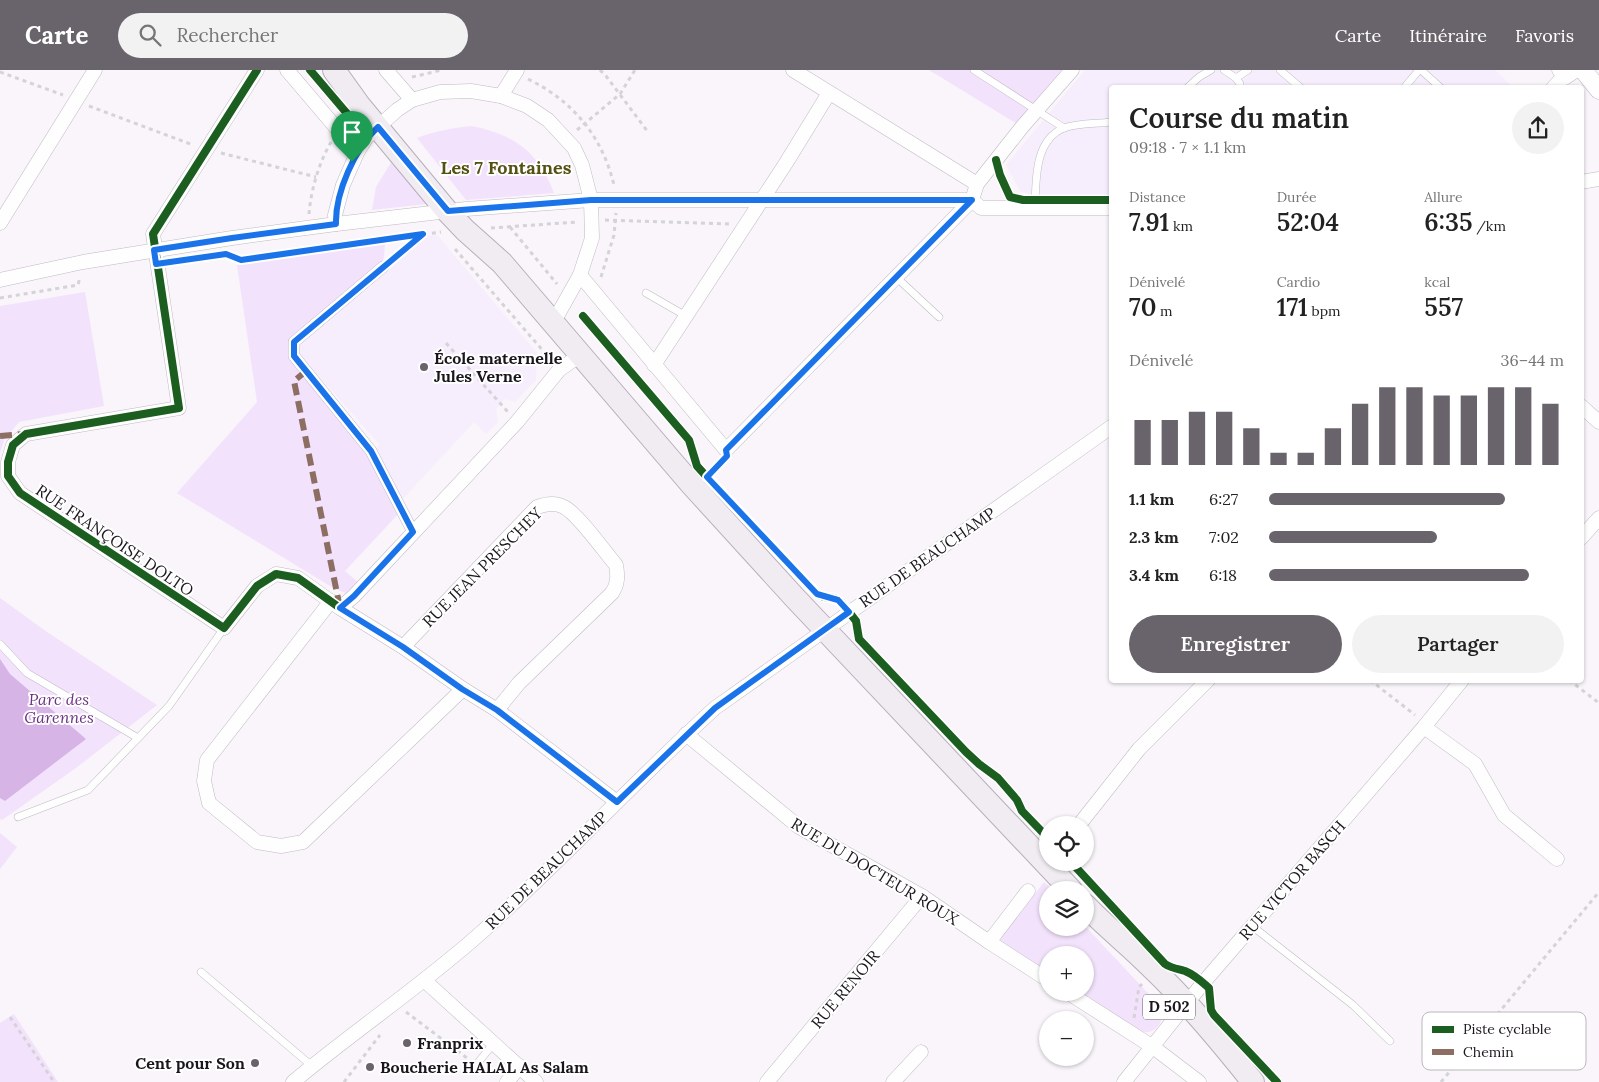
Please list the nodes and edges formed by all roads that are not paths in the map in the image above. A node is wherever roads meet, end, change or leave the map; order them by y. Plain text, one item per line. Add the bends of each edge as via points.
1 (95, 70) edge
2 (257, 70) edge
3 (288, 70) edge
4 (334, 70) edge
5 (345, 70) edge
6 (386, 70) edge
7 (517, 70) edge
8 (794, 70) edge
9 (974, 70) edge
10 (1072, 70) edge
11 (1211, 70) edge
12 (1218, 70) edge
13 (1224, 70) edge
14 (1248, 70) edge
15 (1280, 70) edge
16 (1420, 70) edge
17 (1583, 70) edge
18 (1236, 78) junction
19 (1190, 85) edge
20 (1240, 85) edge
21 (1298, 85) edge
22 (1407, 85) edge
23 (1438, 85) edge
24 (1599, 90) edge
25 (829, 93) junction
26 (501, 96) junction
27 (412, 100) junction
28 (1037, 109) junction
29 (1109, 122) edge
30 (383, 123) junction
31 (1064, 128) junction
32 (358, 151) junction
33 (1599, 179) edge
34 (1584, 182) edge
35 (976, 184) junction
36 (591, 200) junction
37 (972, 200) junction
38 (760, 201) junction
39 (1035, 208) junction
40 (1109, 208) edge
41 (454, 217) junction
42 (0, 223) edge
43 (336, 224) junction
44 (154, 250) junction
45 (383, 267) road end
46 (580, 275) junction
47 (896, 277) junction
48 (0, 280) edge
49 (646, 293) dead end
50 (686, 316) junction
51 (940, 317) dead end
52 (553, 323) junction
53 (580, 355) junction
54 (654, 365) junction
55 (1584, 409) edge
56 (1599, 422) edge
57 (1109, 428) edge
58 (1599, 518) edge
59 (413, 532) junction
60 (1584, 535) edge
61 (336, 604) junction
62 (224, 628) junction
63 (826, 629) junction
64 (0, 644) edge
65 (403, 647) junction
66 (1205, 683) edge
67 (1460, 683) edge
68 (462, 689) junction
69 (497, 710) junction
70 (1426, 725) junction
71 (686, 734) junction
72 (138, 738) junction
73 (617, 802) junction
74 (1086, 816) edge
75 (18, 817) dead end
76 (1557, 859) dead end
77 (1063, 881) edge
78 (1028, 891) dead end
79 (922, 896) junction
80 (1094, 914) edge
81 (1094, 915) edge
82 (1252, 926) junction
83 (989, 942) junction
84 (201, 972) dead end
85 (1039, 974) edge
86 (424, 980) junction
87 (1081, 1001) edge
88 (1181, 1010) junction
89 (1390, 1041) dead end
90 (494, 1043) junction
91 (1153, 1047) junction
92 (921, 1052) dead end
93 (476, 1065) road end
94 (312, 1066) junction
95 (520, 1066) junction
96 (293, 1082) edge
97 (507, 1082) edge
98 (536, 1082) edge
99 (767, 1082) edge
100 (893, 1082) edge
101 (1124, 1082) edge
102 (1199, 1082) edge
103 (1252, 1082) edge

1 - 42 street
2 - 44 street via 153,234
3 - 32 street
4 - 30 main road
5 - 30 main road via 371,97
6 - 27 street
7 - 26 street
8 - 25 street
9 - 28 lane
10 - 28 street
11 - 19 lane
12 - 13 lane
13 - 18 lane
14 - 18 lane
15 - 21 lane
16 - 22 lane
16 - 23 lane
17 - 24 street
18 - 20 lane
25 - 35 street
25 - 38 street
26 - 27 street via 453,91
26 - 36 street via 527,106 548,120 574,148
27 - 30 street
28 - 31 lane
28 - 35 street
29 - 31 lane
30 - 32 street via 367,137
30 - 41 main road
31 - 39 lane via 1054,134 1042,152 1037,169
32 - 43 street via 343,185 335,215
33 - 34 street
35 - 37 street
36 - 38 street
36 - 41 street
36 - 46 street via 592,238
37 - 38 street
37 - 39 street via 982,208
37 - 47 street
38 - 50 street
39 - 40 street
41 - 43 street
41 - 52 main road via 481,228 502,263
43 - 44 street
44 - 48 street
44 - 62 street, RUE FRANÇOISE DOLTO via 179,408 26,434 13,445 8,476 20,493
45 - 59 street via 294,342 294,356 371,451
46 - 52 street
46 - 54 street
47 - 51 lane
47 - 54 street via 726,450
49 - 50 lane
50 - 54 street
52 - 53 main road
53 - 59 street via 559,370 517,422
53 - 63 main road via 692,485
55 - 56 street
57 - 63 street, RUE DE BEAUCHAMP
58 - 60 street
59 - 61 street via 354,596
61 - 62 street via 298,578 276,574 257,586
61 - 65 street
61 - 68 street via 207,760 204,781 209,804 257,842 281,846 303,842
62 - 72 lane via 169,706
63 - 71 street, RUE DE BEAUCHAMP via 715,708
63 - 77 main road
64 - 72 lane via 27,673
65 - 68 street
65 - 69 street, RUE JEAN PRESCHEY via 537,507 544,504 563,506 616,565 617,586 519,683
66 - 74 street via 1139,749
67 - 70 street, RUE VICTOR BASCH
68 - 69 street
69 - 73 street
70 - 76 street via 1475,764 1504,815
70 - 82 street, RUE VICTOR BASCH
71 - 73 street, RUE DE BEAUCHAMP
71 - 79 street, RUE DU DOCTEUR ROUX via 799,827
72 - 75 lane via 88,790
73 - 86 street, RUE DE BEAUCHAMP via 525,893
78 - 83 street
79 - 83 street, RUE DU DOCTEUR ROUX
79 - 99 street, RUE RENOIR
80 - 88 main road, D 502 via 1150,965
81 - 88 main road, D 502 via 1145,980
82 - 88 street, RUE VICTOR BASCH
82 - 89 lane via 1353,1005
83 - 85 street, RUE DU DOCTEUR ROUX
84 - 94 lane
86 - 90 street
86 - 94 street, RUE DE BEAUCHAMP
87 - 91 street
88 - 91 street, RUE VICTOR BASCH
88 - 103 main road, D 502 via 1216,1036
90 - 93 lane
90 - 95 street
91 - 101 street, RUE VICTOR BASCH
91 - 102 street
92 - 100 street
94 - 96 street, RUE DE BEAUCHAMP
95 - 97 street
95 - 98 street

